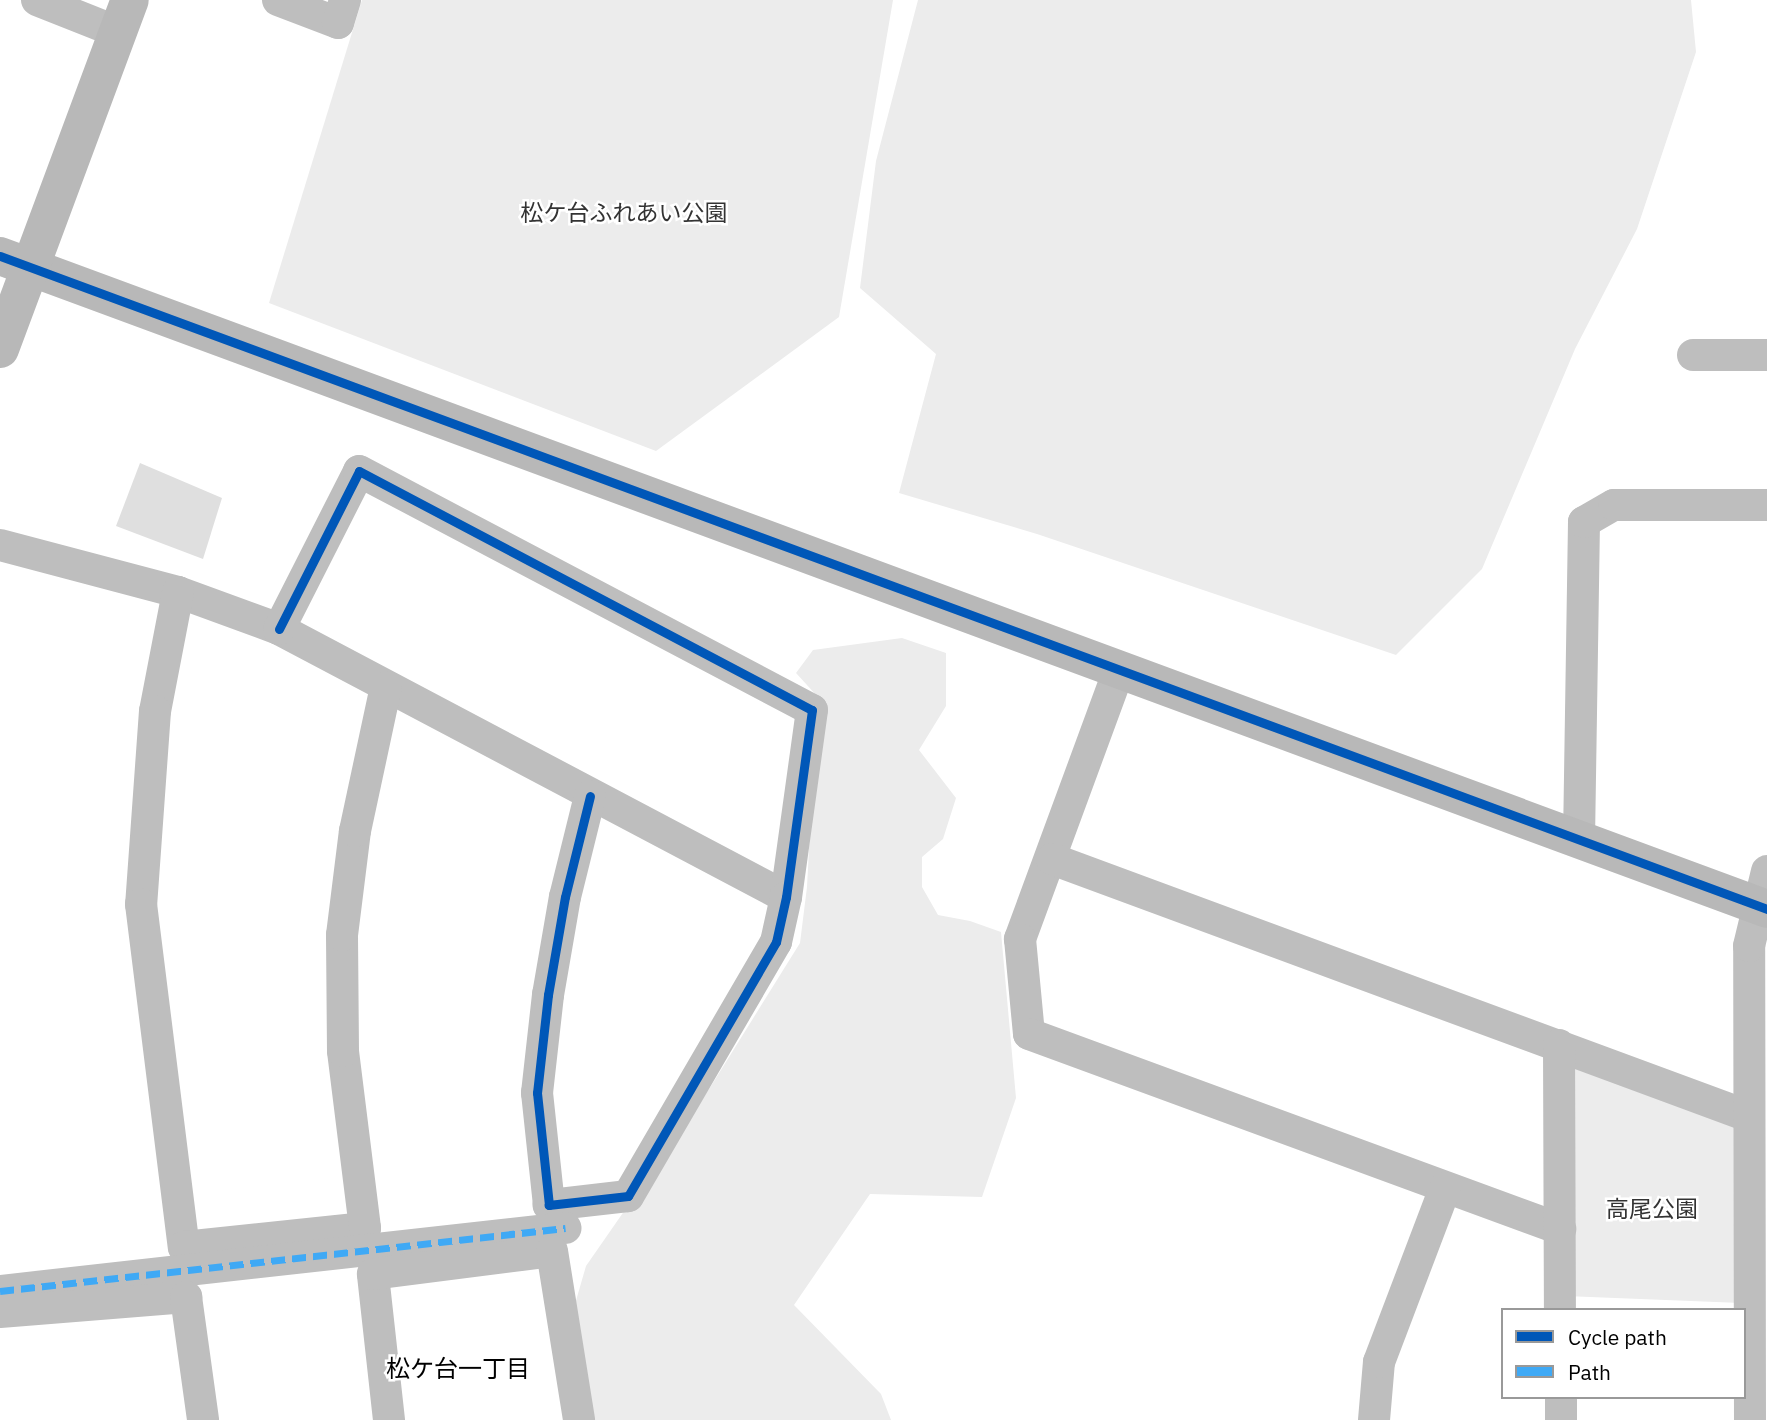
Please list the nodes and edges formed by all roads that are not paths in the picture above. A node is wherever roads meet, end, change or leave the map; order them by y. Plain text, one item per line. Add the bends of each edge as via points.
1 (37, 0) edge
2 (278, 0) edge
3 (345, 0) edge
4 (124, 16) edge
5 (15, 261) edge
6 (0, 349) edge
7 (1693, 355) dead end
8 (1767, 355) edge
9 (1767, 505) edge
10 (0, 545) edge
11 (178, 592) junction
12 (279, 629) junction
13 (1119, 670) junction
14 (386, 687) junction
15 (590, 796) junction
16 (1580, 840) junction
17 (1052, 859) junction
18 (1765, 895) edge
19 (786, 897) junction
20 (1559, 1045) junction
21 (1748, 1116) junction
22 (1445, 1188) junction
23 (565, 1228) dead end
24 (1560, 1229) junction
25 (0, 1290) edge
26 (1560, 1308) edge
27 (0, 1312) edge
28 (1560, 1399) edge
29 (203, 1420) edge
30 (389, 1420) edge
31 (579, 1420) edge
32 (1374, 1420) edge
33 (1560, 1420) edge
34 (1750, 1420) edge

1 - 4 street
2 - 3 street via 338,23
4 - 5 street
5 - 6 street
5 - 13 street
7 - 8 street
9 - 16 street via 1614,505 1584,522
10 - 11 street
11 - 12 street
11 - 14 street via 155,711 141,904 184,1247 365,1228 343,1051 342,934 355,831
12 - 14 street
12 - 19 street via 359,471 812,710
13 - 16 street
13 - 17 street
14 - 15 street
15 - 19 street
15 - 19 street via 565,897 537,1093 549,1205 628,1196 776,942
16 - 18 street
17 - 20 street
17 - 22 street via 1020,939 1029,1034
18 - 21 street via 1749,946
20 - 21 street
20 - 24 street
21 - 34 street
22 - 24 street
22 - 32 street via 1379,1362
23 - 25 street
24 - 26 street
27 - 29 street via 186,1297
28 - 33 street
30 - 31 street via 373,1274 552,1251

